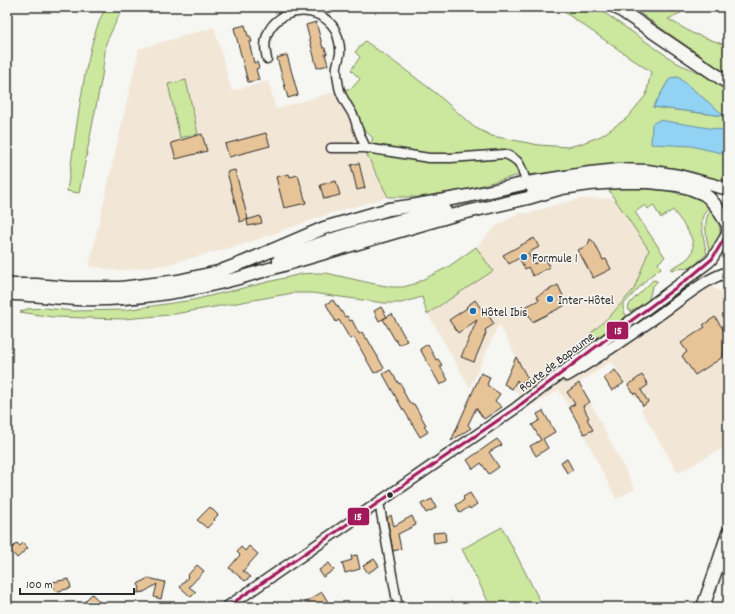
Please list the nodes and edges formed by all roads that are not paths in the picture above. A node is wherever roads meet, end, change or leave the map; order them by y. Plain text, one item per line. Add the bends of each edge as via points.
1 (616, 7) edge
2 (267, 59) dead end
3 (728, 83) edge
4 (331, 148) dead end
5 (366, 148) junction
6 (527, 184) junction
7 (562, 188) junction
8 (728, 189) edge
9 (728, 230) edge
10 (728, 272) edge
11 (7, 276) edge
12 (7, 284) edge
13 (7, 288) edge
14 (36, 290) junction
15 (7, 293) edge
16 (659, 300) junction
17 (643, 326) junction
18 (516, 408) junction
19 (379, 502) junction
20 (728, 533) edge
21 (227, 607) edge
22 (398, 607) edge
23 (703, 607) edge

1 - 3 highway
2 - 5 street via 267,34 279,18 300,11 323,17 333,26 338,36 339,88 355,118
4 - 5 street
5 - 6 street via 429,158 505,154 518,163
6 - 7 street via 533,190
6 - 8 highway via 590,173 636,170 668,174
6 - 14 highway via 417,206 389,209 324,228 218,272 178,281 121,288
7 - 9 highway via 620,182 677,185 698,191 710,198
7 - 14 highway via 454,215 215,284 150,296 114,299 77,299
9 - 16 main road, Route de Bapaume via 709,262
10 - 17 main road, Route de Bapaume via 705,282
11 - 14 highway
12 - 14 highway
13 - 14 highway
14 - 15 highway
16 - 17 main road via 644,317
16 - 18 main road, Route de Bapaume
17 - 18 main road, Route de Bapaume
18 - 19 main road
19 - 21 main road
19 - 22 street
20 - 23 highway

